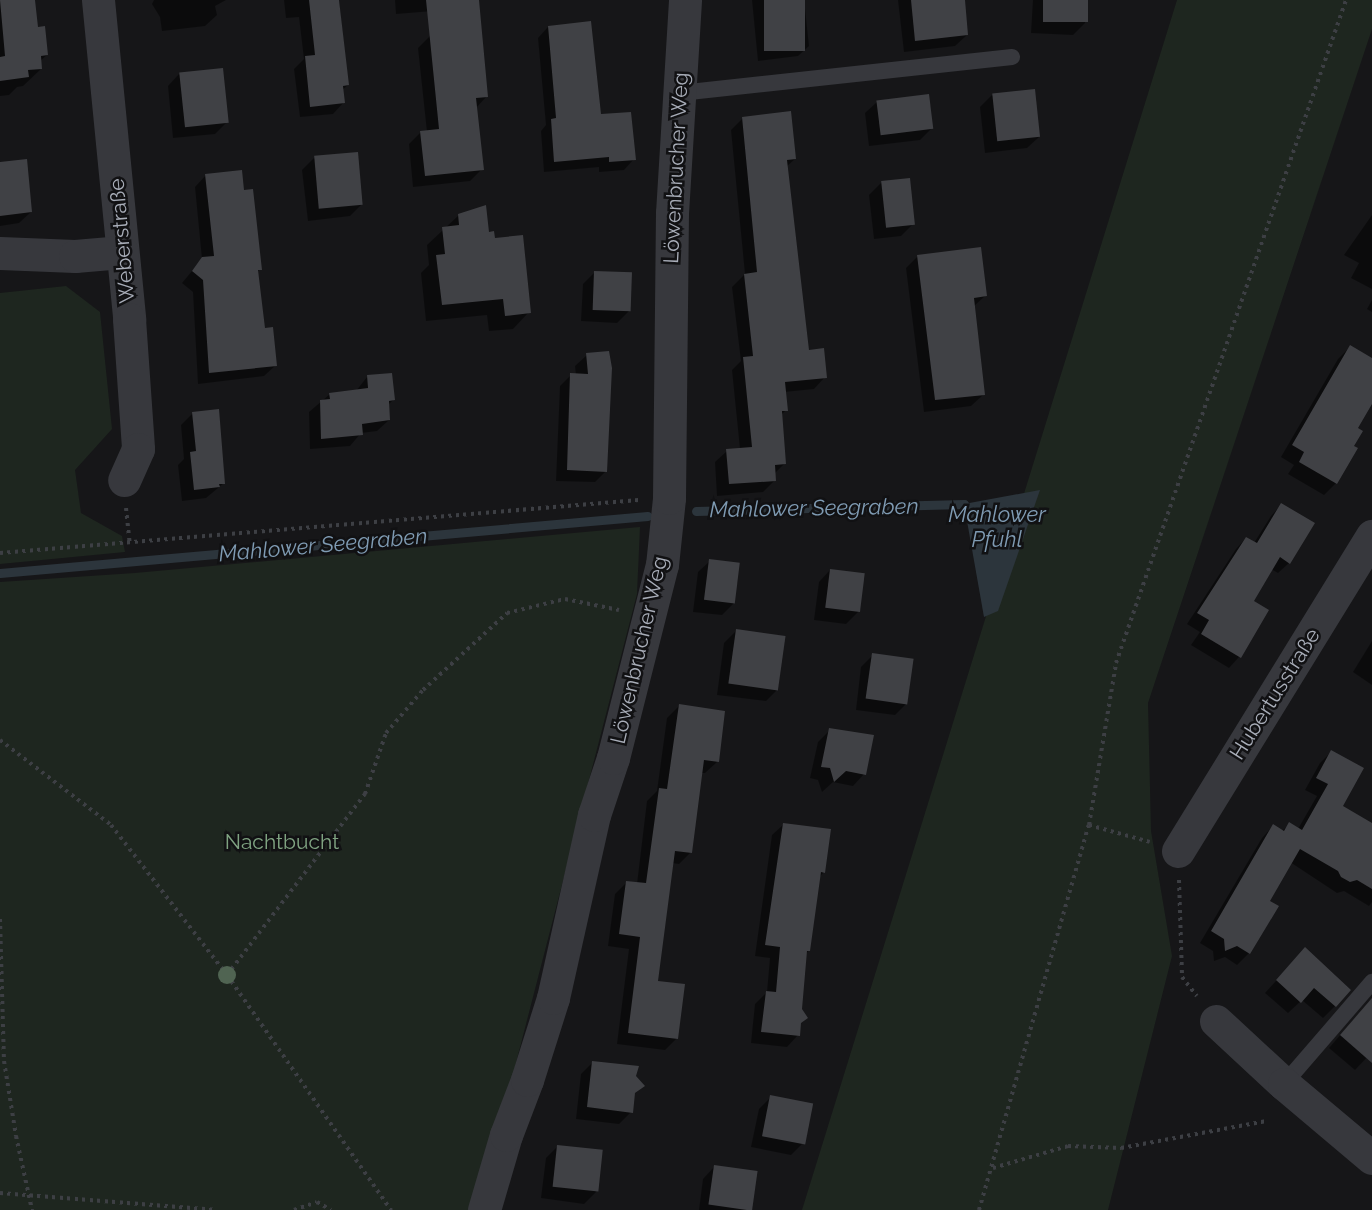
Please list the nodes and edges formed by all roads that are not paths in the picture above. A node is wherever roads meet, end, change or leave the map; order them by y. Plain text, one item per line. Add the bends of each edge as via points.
1 (98, 0) edge
2 (685, 0) edge
3 (1012, 57) dead end
4 (680, 93) junction
5 (123, 252) junction
6 (0, 254) edge
7 (124, 480) dead end
8 (1372, 537) edge
9 (1178, 851) road end
10 (1372, 982) edge
11 (1216, 1021) road end
12 (1284, 1084) junction
13 (1372, 1158) edge
14 (484, 1210) edge

1 - 5 street, Weberstraße
2 - 4 street, Löwenbrucher Weg
3 - 4 lane
4 - 14 street, Löwenbrucher Weg via 668,349 669,498 662,565 613,758 594,815 551,1005
5 - 6 street via 75,256
5 - 7 street, Weberstraße via 138,449
8 - 9 street, Hubertusstraße
10 - 12 lane
11 - 12 street
12 - 13 street

